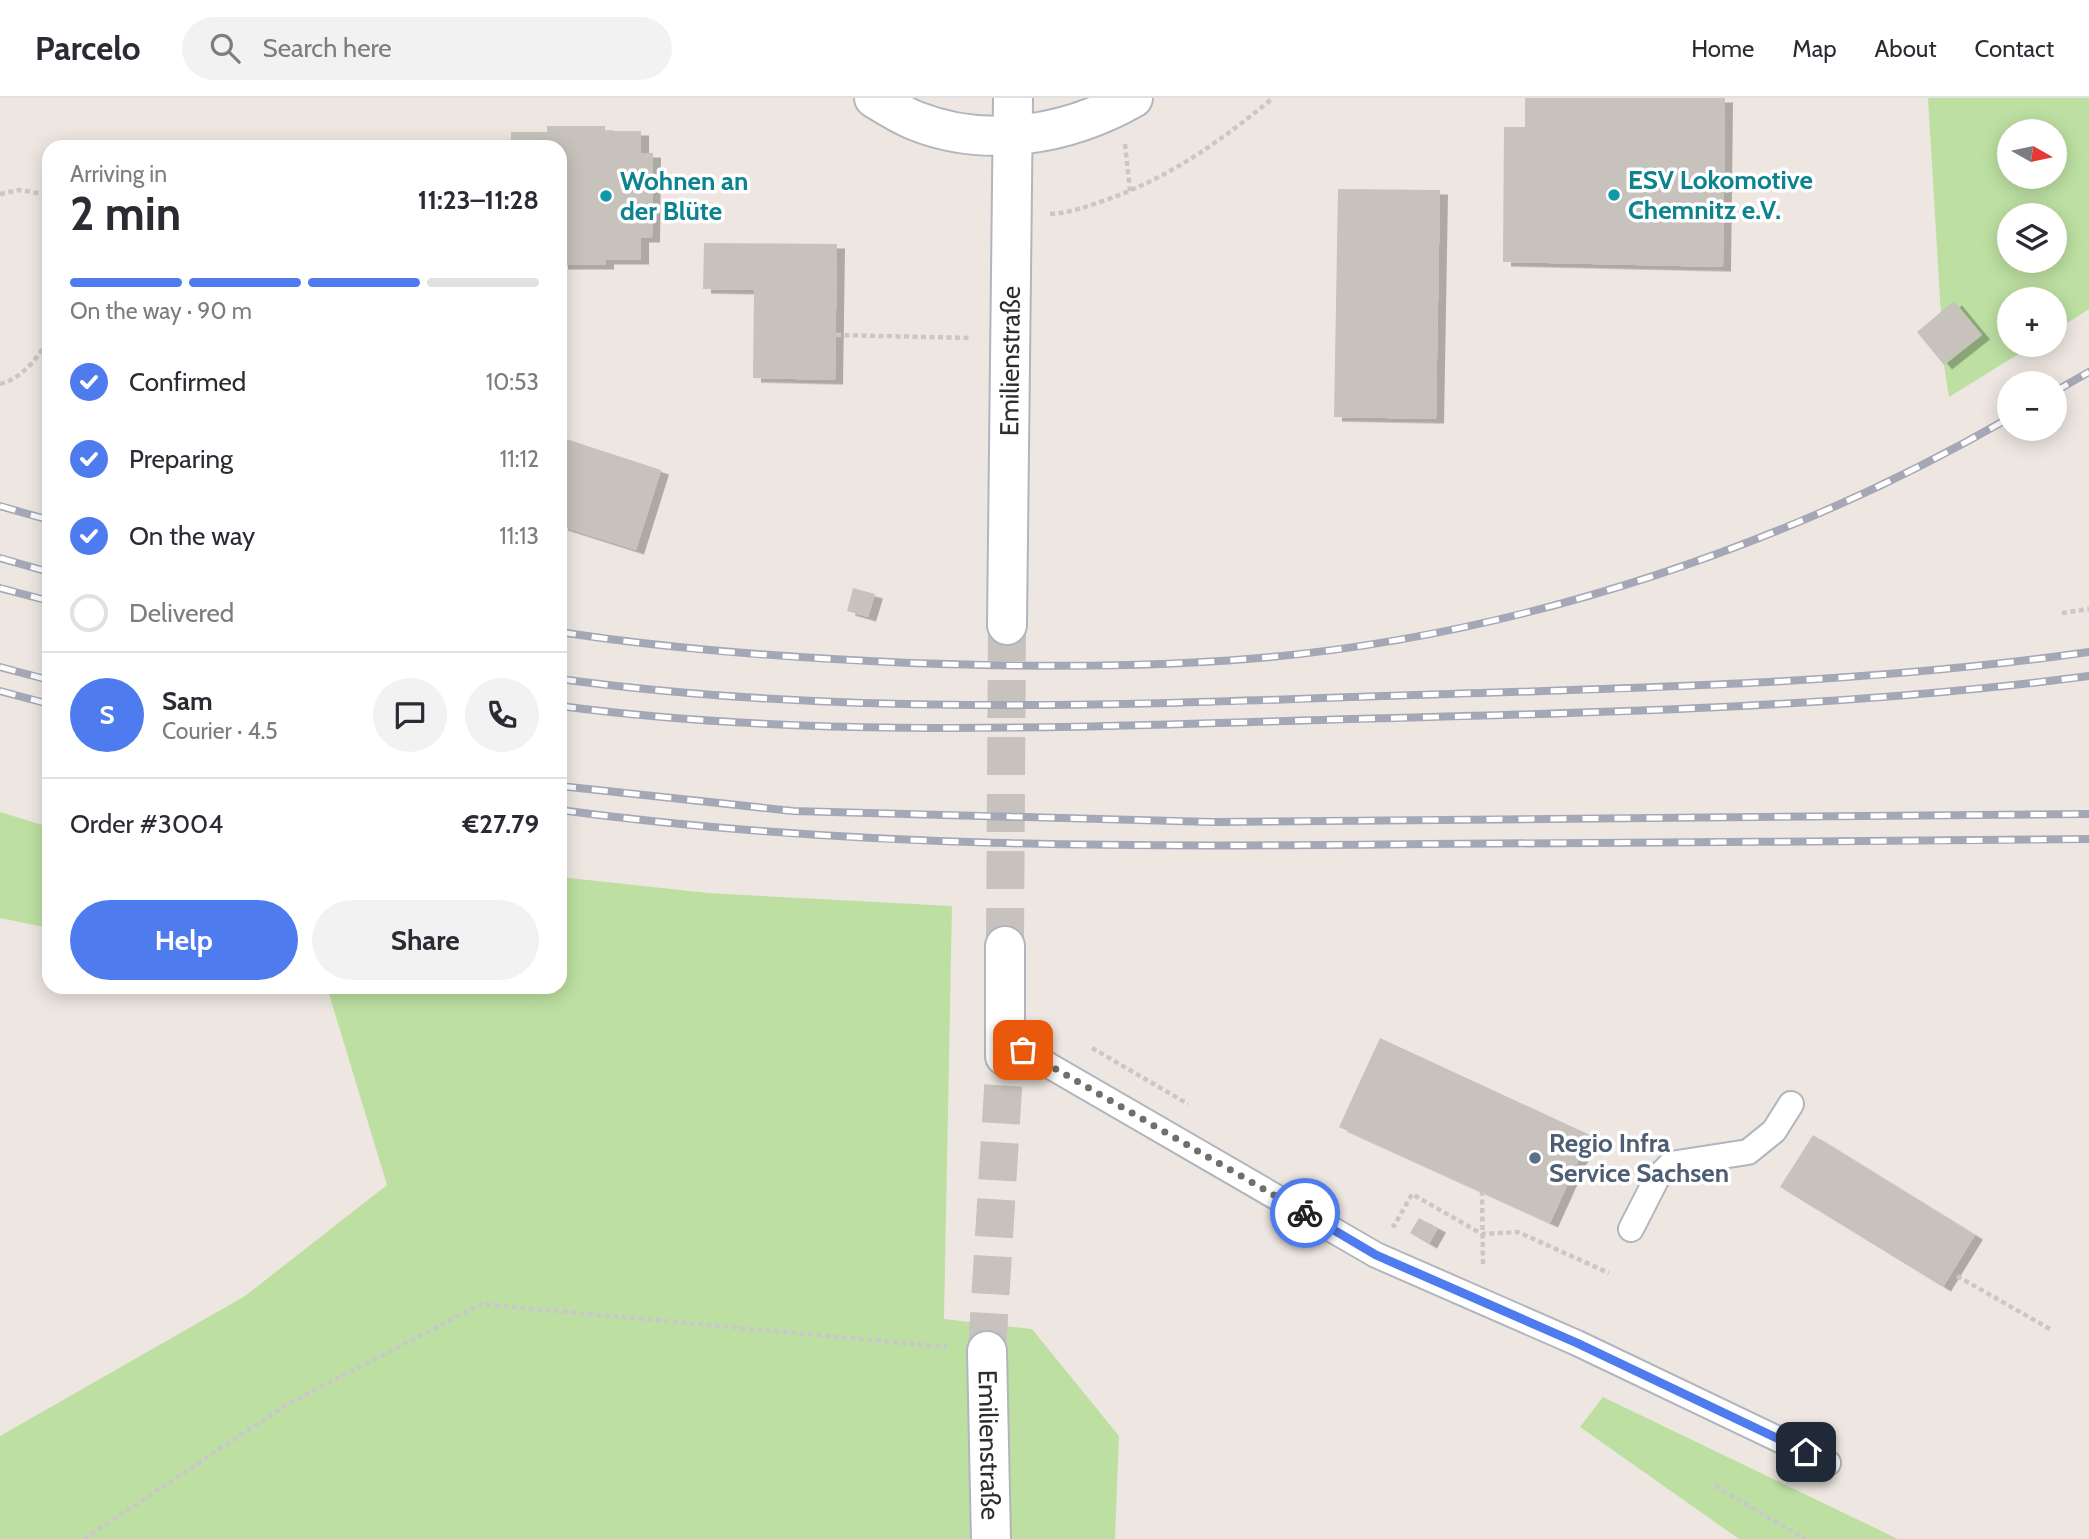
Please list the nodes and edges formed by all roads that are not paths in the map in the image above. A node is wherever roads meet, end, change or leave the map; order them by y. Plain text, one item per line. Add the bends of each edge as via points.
1 (874, 98) edge
2 (1013, 98) edge
3 (1133, 98) edge
4 (1012, 135) junction
5 (1007, 625) tunnel mouth
6 (1005, 946) tunnel mouth
7 (1005, 1048) joint
8 (1791, 1104) dead end
9 (1631, 1229) dead end
10 (987, 1351) tunnel mouth
11 (1828, 1463) dead end
12 (991, 1539) edge

1 - 4 street via 928,124 972,136
2 - 4 street, Emilienstraße
3 - 4 street via 1111,111 1063,127
4 - 5 street, Emilienstraße
6 - 7 street
7 - 11 lane via 1376,1255
8 - 9 lane via 1774,1131 1748,1152 1671,1164 1657,1178
10 - 12 street, Emilienstraße

